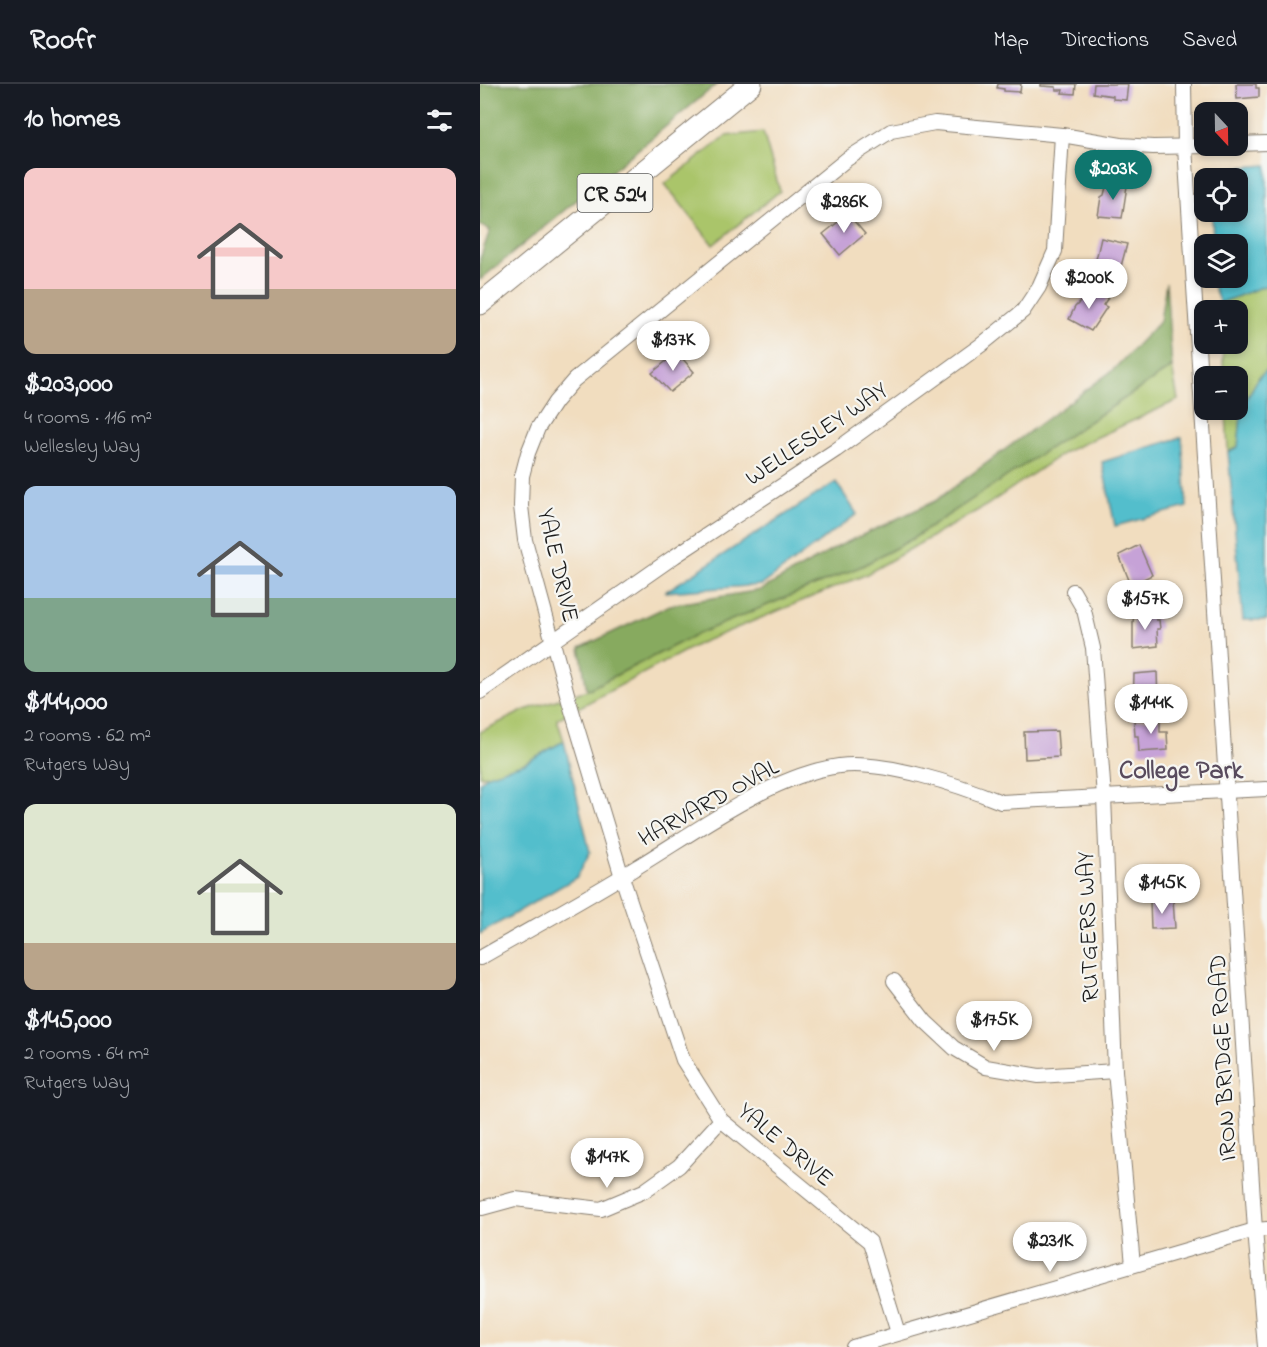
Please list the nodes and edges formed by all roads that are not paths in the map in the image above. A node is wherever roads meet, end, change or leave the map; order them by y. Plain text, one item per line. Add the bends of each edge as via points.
1 (751, 84) edge
2 (1184, 84) edge
3 (1062, 135) junction
4 (1267, 143) edge
5 (1248, 144) edge
6 (1185, 147) junction
7 (1194, 147) edge
8 (480, 304) edge
9 (1073, 591) dead end
10 (553, 640) junction
11 (480, 692) edge
12 (1267, 789) edge
13 (1227, 791) junction
14 (1104, 797) junction
15 (622, 876) junction
16 (480, 958) edge
17 (894, 981) dead end
18 (1115, 1071) junction
19 (721, 1120) junction
20 (482, 1208) dead end
21 (1261, 1229) edge
22 (1133, 1265) junction
23 (898, 1333) junction
24 (854, 1347) edge
25 (1265, 1347) edge

1 - 8 main road, CR 524
2 - 6 street, IRON BRIDGE ROAD
3 - 6 street, YALE DRIVE via 1121,145
3 - 10 street, WELLESLEY WAY via 1055,251 1040,287 1023,311 836,450
3 - 10 street, YALE DRIVE via 935,123 891,131 847,159 574,380 538,428 522,476 525,540
4 - 5 street
6 - 7 street, YALE DRIVE
6 - 13 street, IRON BRIDGE ROAD
9 - 14 street, RUTGERS WAY via 1084,610 1093,648
10 - 11 street, WELLESLEY WAY
10 - 15 street, YALE DRIVE
12 - 13 street, HARVARD OVAL
13 - 14 street, HARVARD OVAL
13 - 21 street, IRON BRIDGE ROAD
14 - 15 street, HARVARD OVAL via 1001,802 883,766 840,766 760,793
14 - 18 street, RUTGERS WAY
15 - 16 street, HARVARD OVAL
15 - 19 street, YALE DRIVE via 683,1060
17 - 18 street via 932,1028 954,1048 987,1067 1039,1076
18 - 22 street, RUTGERS WAY
19 - 20 street via 679,1166 644,1191 601,1209 515,1199
19 - 23 street, YALE DRIVE via 870,1242
21 - 22 street
21 - 25 street, IRON BRIDGE ROAD
22 - 23 street
23 - 24 street

